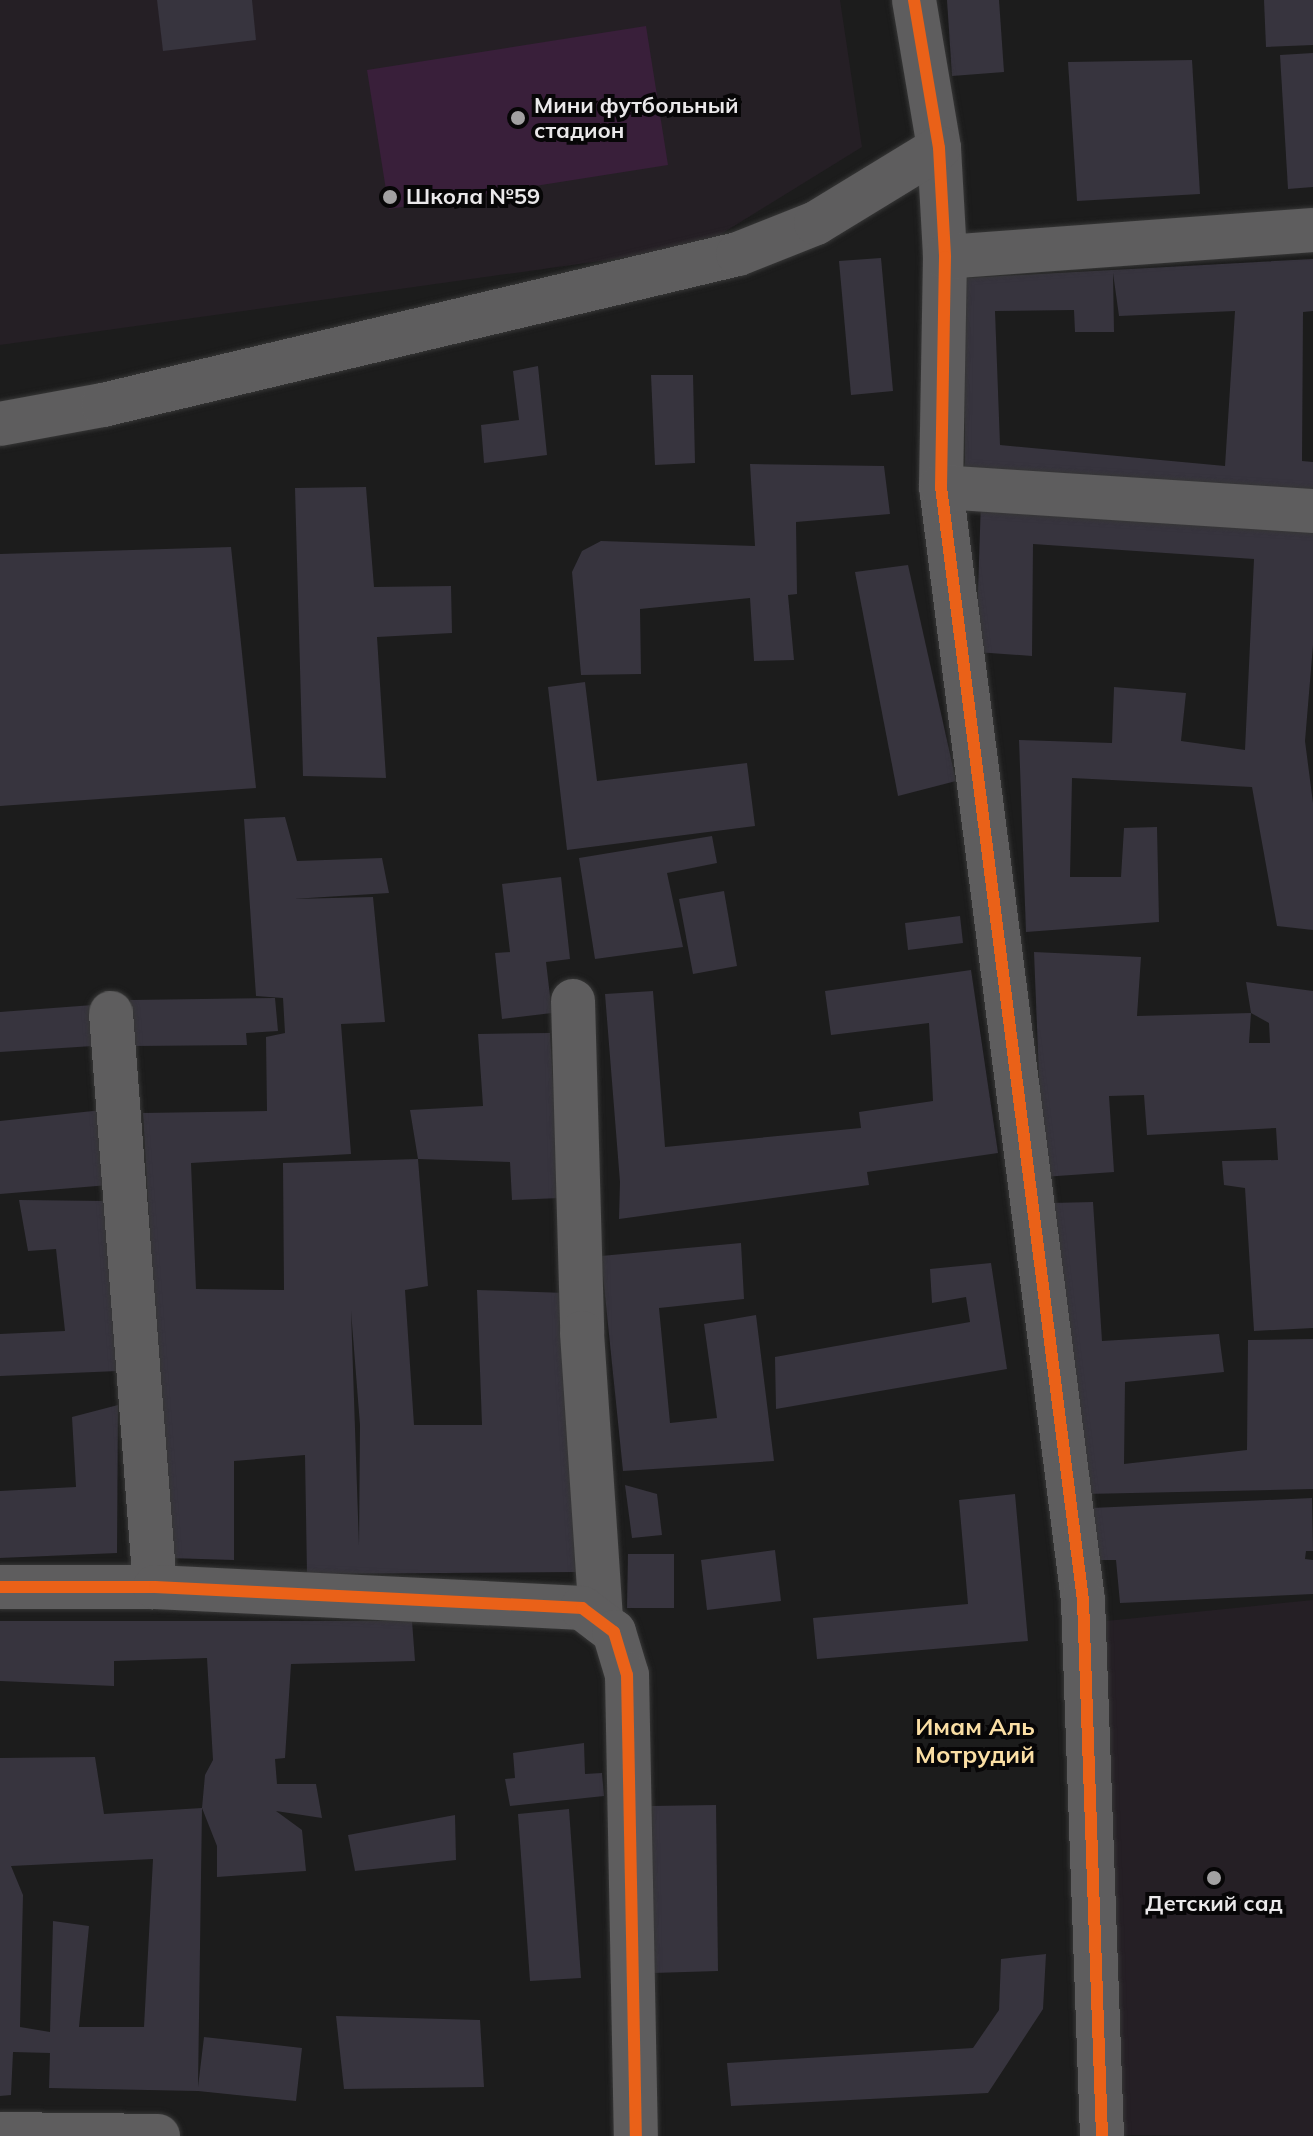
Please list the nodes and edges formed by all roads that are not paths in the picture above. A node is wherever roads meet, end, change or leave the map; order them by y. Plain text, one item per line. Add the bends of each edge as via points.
1 (914, 0) edge
2 (939, 148) junction
3 (1313, 230) edge
4 (945, 257) junction
5 (0, 424) edge
6 (941, 487) junction
7 (1313, 511) edge
8 (573, 1001) dead end
9 (111, 1013) dead end
10 (0, 1587) edge
11 (155, 1587) junction
12 (601, 1622) junction
13 (0, 2134) edge
14 (158, 2136) edge
15 (636, 2136) edge
16 (1102, 2136) edge

1 - 2 street
2 - 4 street
2 - 5 street via 816,223 738,254 103,405
3 - 4 street
4 - 6 street
6 - 7 street
6 - 16 street via 1083,1600
8 - 12 street via 582,1333
9 - 11 street
10 - 11 street
11 - 12 street via 582,1608
12 - 15 street via 614,1632 627,1675
13 - 14 street

